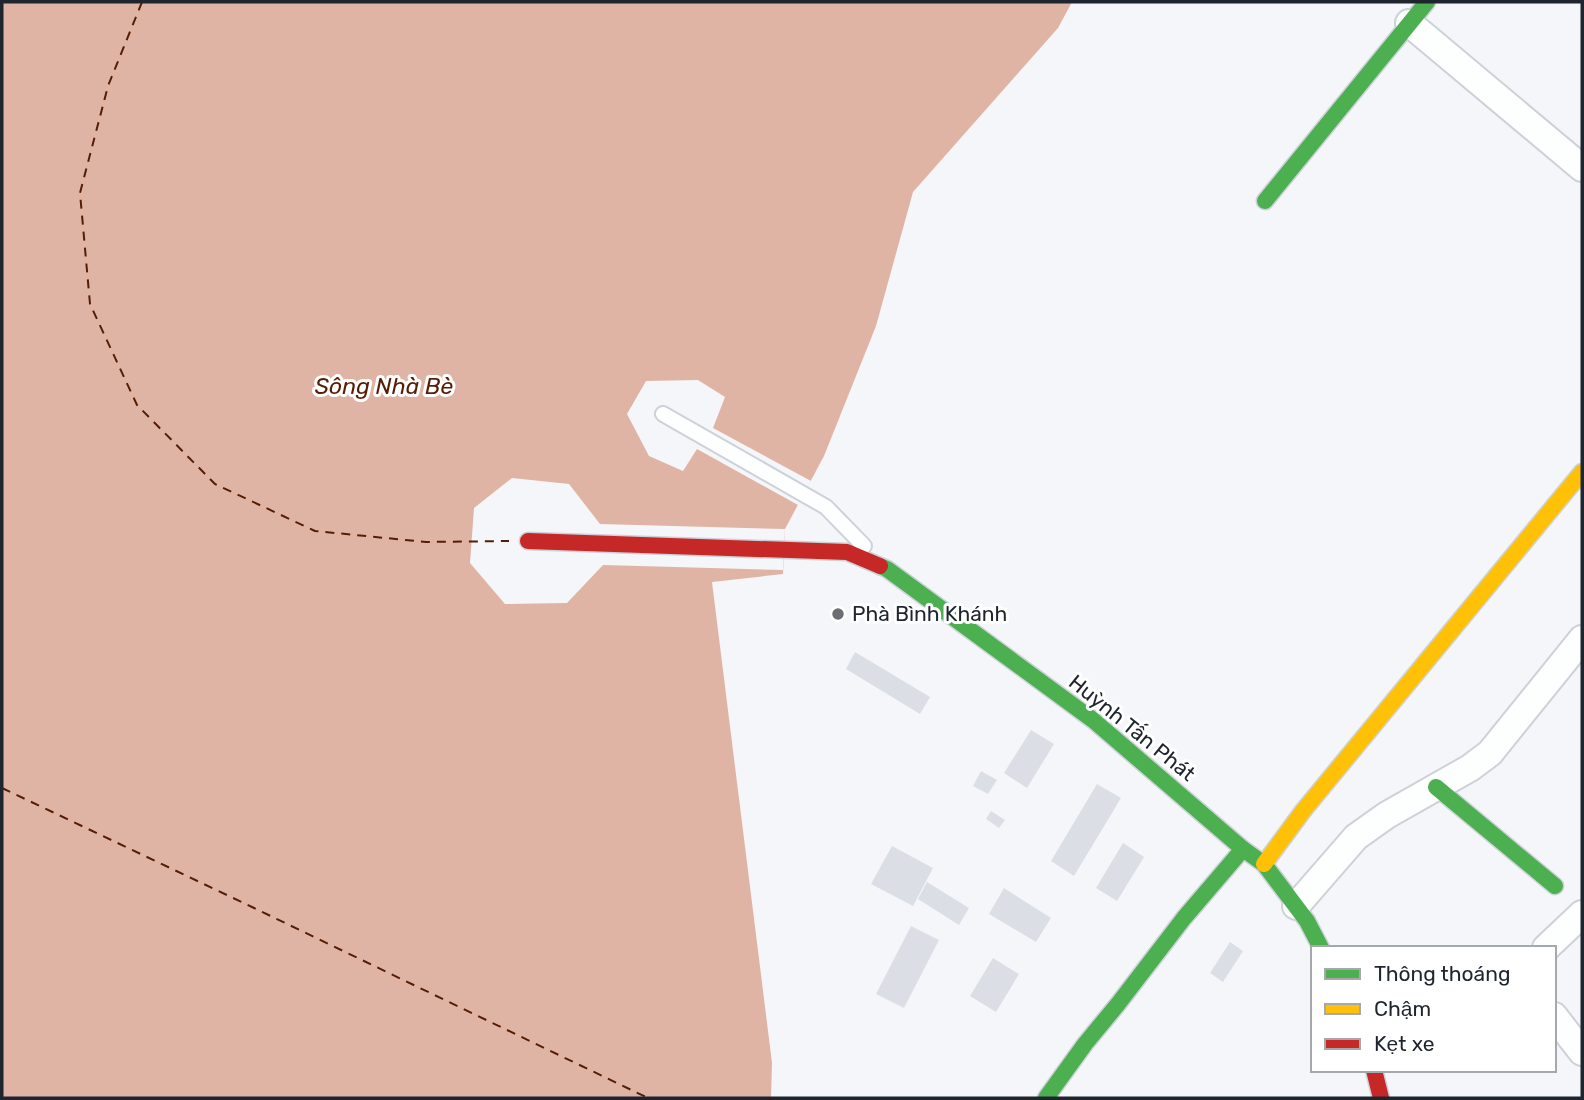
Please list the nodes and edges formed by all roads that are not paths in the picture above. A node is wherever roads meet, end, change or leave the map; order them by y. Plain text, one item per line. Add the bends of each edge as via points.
1 (1427, 2) edge
2 (1409, 23) junction
3 (1582, 168) edge
4 (1265, 201) dead end
5 (663, 414) dead end
6 (1582, 472) edge
7 (528, 541) dead end
8 (887, 569) junction
9 (1582, 639) edge
10 (1436, 787) junction
11 (1243, 849) junction
12 (1265, 864) junction
13 (1555, 886) dead end
14 (1296, 906) junction
15 (1582, 914) edge
16 (1320, 946) edge
17 (1548, 946) edge
18 (1556, 1019) edge
19 (1582, 1052) edge
20 (1046, 1098) edge

1 - 2 street
2 - 3 street
2 - 4 street
5 - 8 lane via 826,507
6 - 12 street via 1303,811
7 - 8 street, Huỳnh Tấn Phát via 847,552
8 - 11 street, Huỳnh Tấn Phát via 1093,720
9 - 10 street via 1490,753
10 - 13 street
10 - 14 street via 1356,837
11 - 12 street, Huỳnh Tấn Phát
11 - 20 street via 1084,1044
12 - 14 street, Huỳnh Tấn Phát
14 - 16 street, Huỳnh Tấn Phát
15 - 17 street
18 - 19 street

